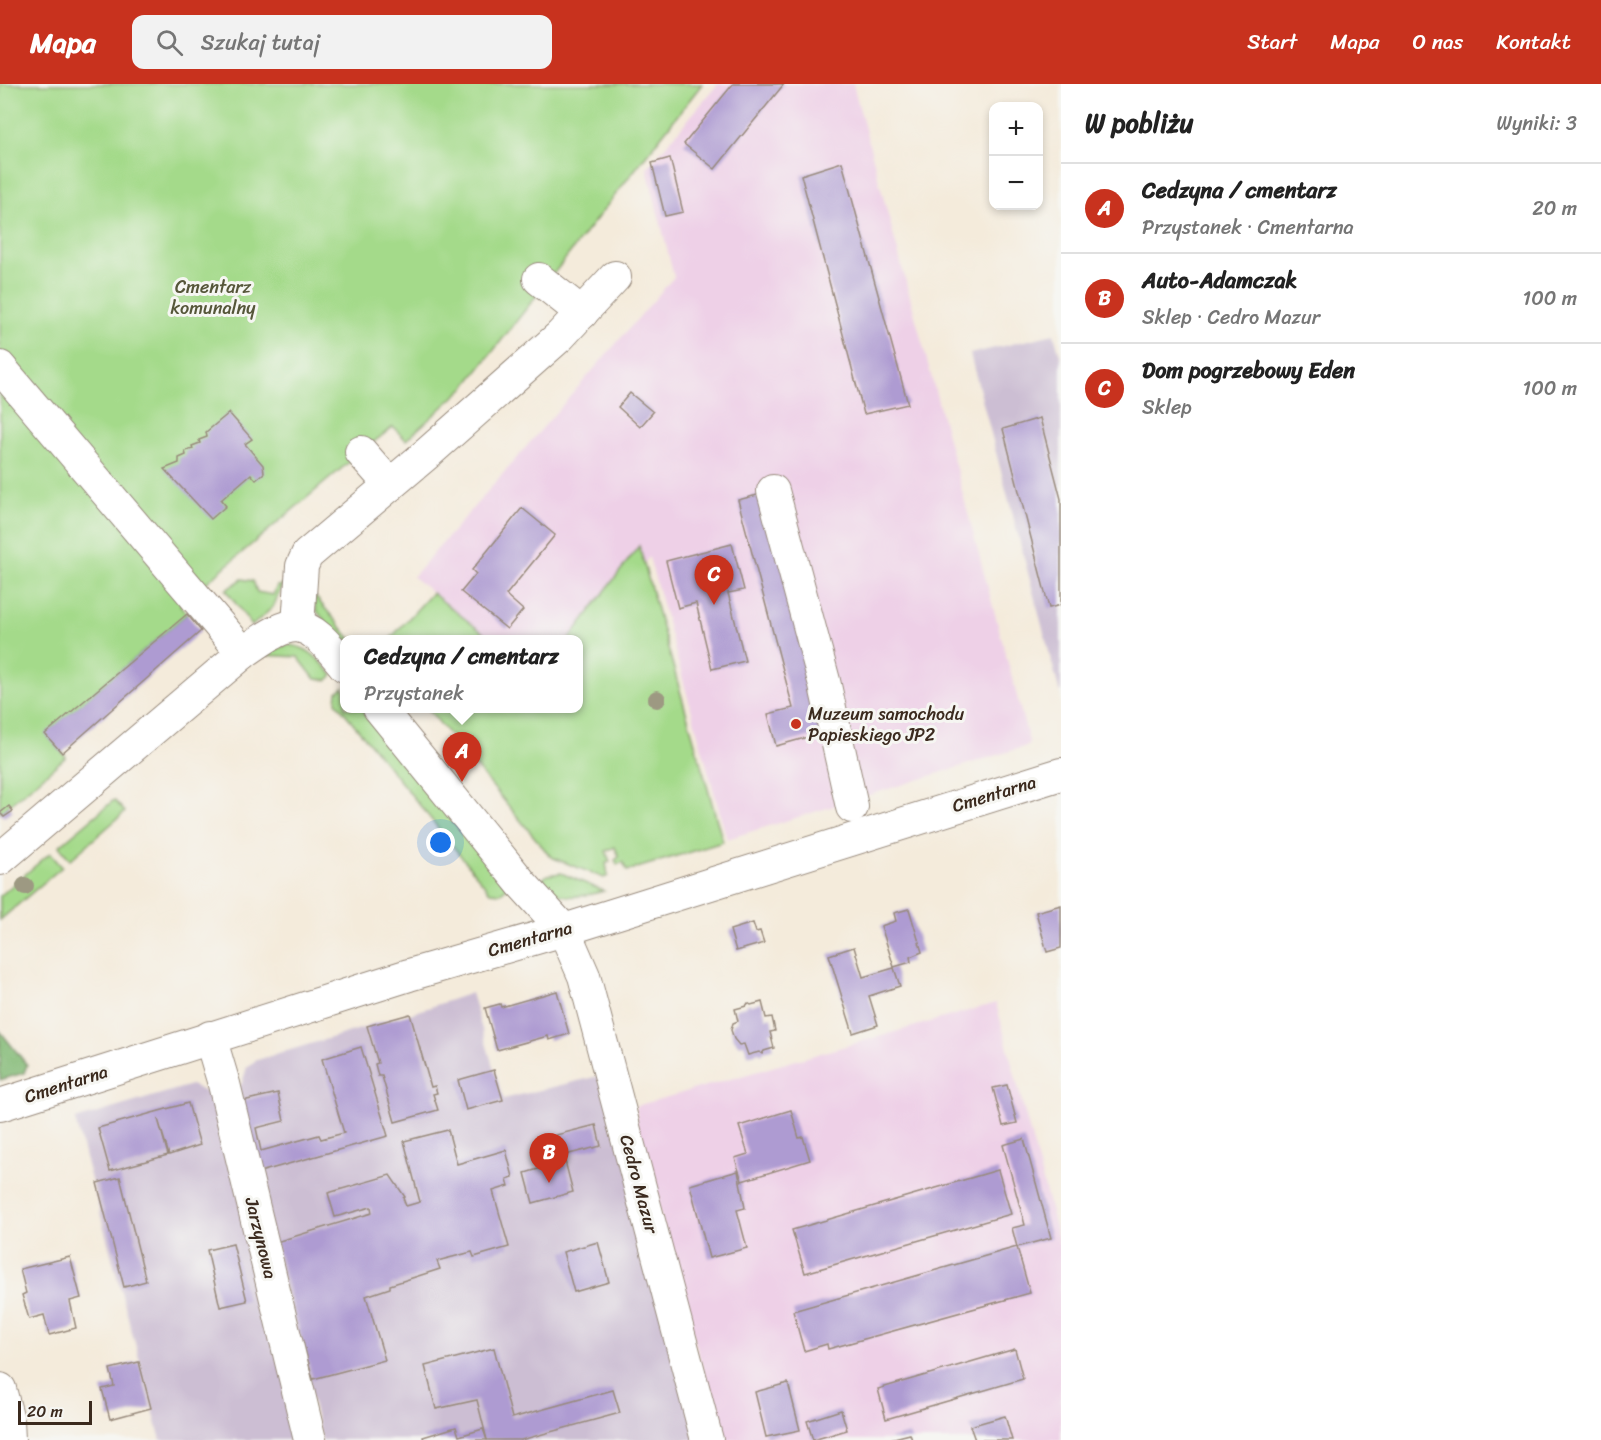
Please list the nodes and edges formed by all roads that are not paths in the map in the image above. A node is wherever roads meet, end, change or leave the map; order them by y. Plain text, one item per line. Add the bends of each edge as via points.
1 (615, 277) dead end
2 (539, 279) dead end
3 (582, 313) junction
4 (0, 367) edge
5 (361, 452) dead end
6 (390, 485) junction
7 (773, 491) dead end
8 (298, 625) junction
9 (243, 653) junction
10 (340, 660) edge
11 (383, 713) edge
12 (1061, 774) edge
13 (852, 807) dead end
14 (0, 859) edge
15 (564, 930) junction
16 (210, 1037) junction
17 (0, 1105) edge
18 (0, 1389) edge
19 (9, 1440) edge
20 (310, 1440) edge
21 (707, 1440) edge

1 - 3 street
2 - 3 street
3 - 6 street
4 - 9 street
5 - 6 street
6 - 8 street via 307,555 302,566
7 - 13 street via 824,681
8 - 9 street via 273,632
8 - 10 street via 323,639
9 - 14 street
11 - 15 street, Cedro Mazur
12 - 15 street, Cmentarna
15 - 16 street, Cmentarna
15 - 21 street, Cedro Mazur via 584,976
16 - 17 street, Cmentarna
16 - 20 street, Jarzynowa
18 - 19 street

